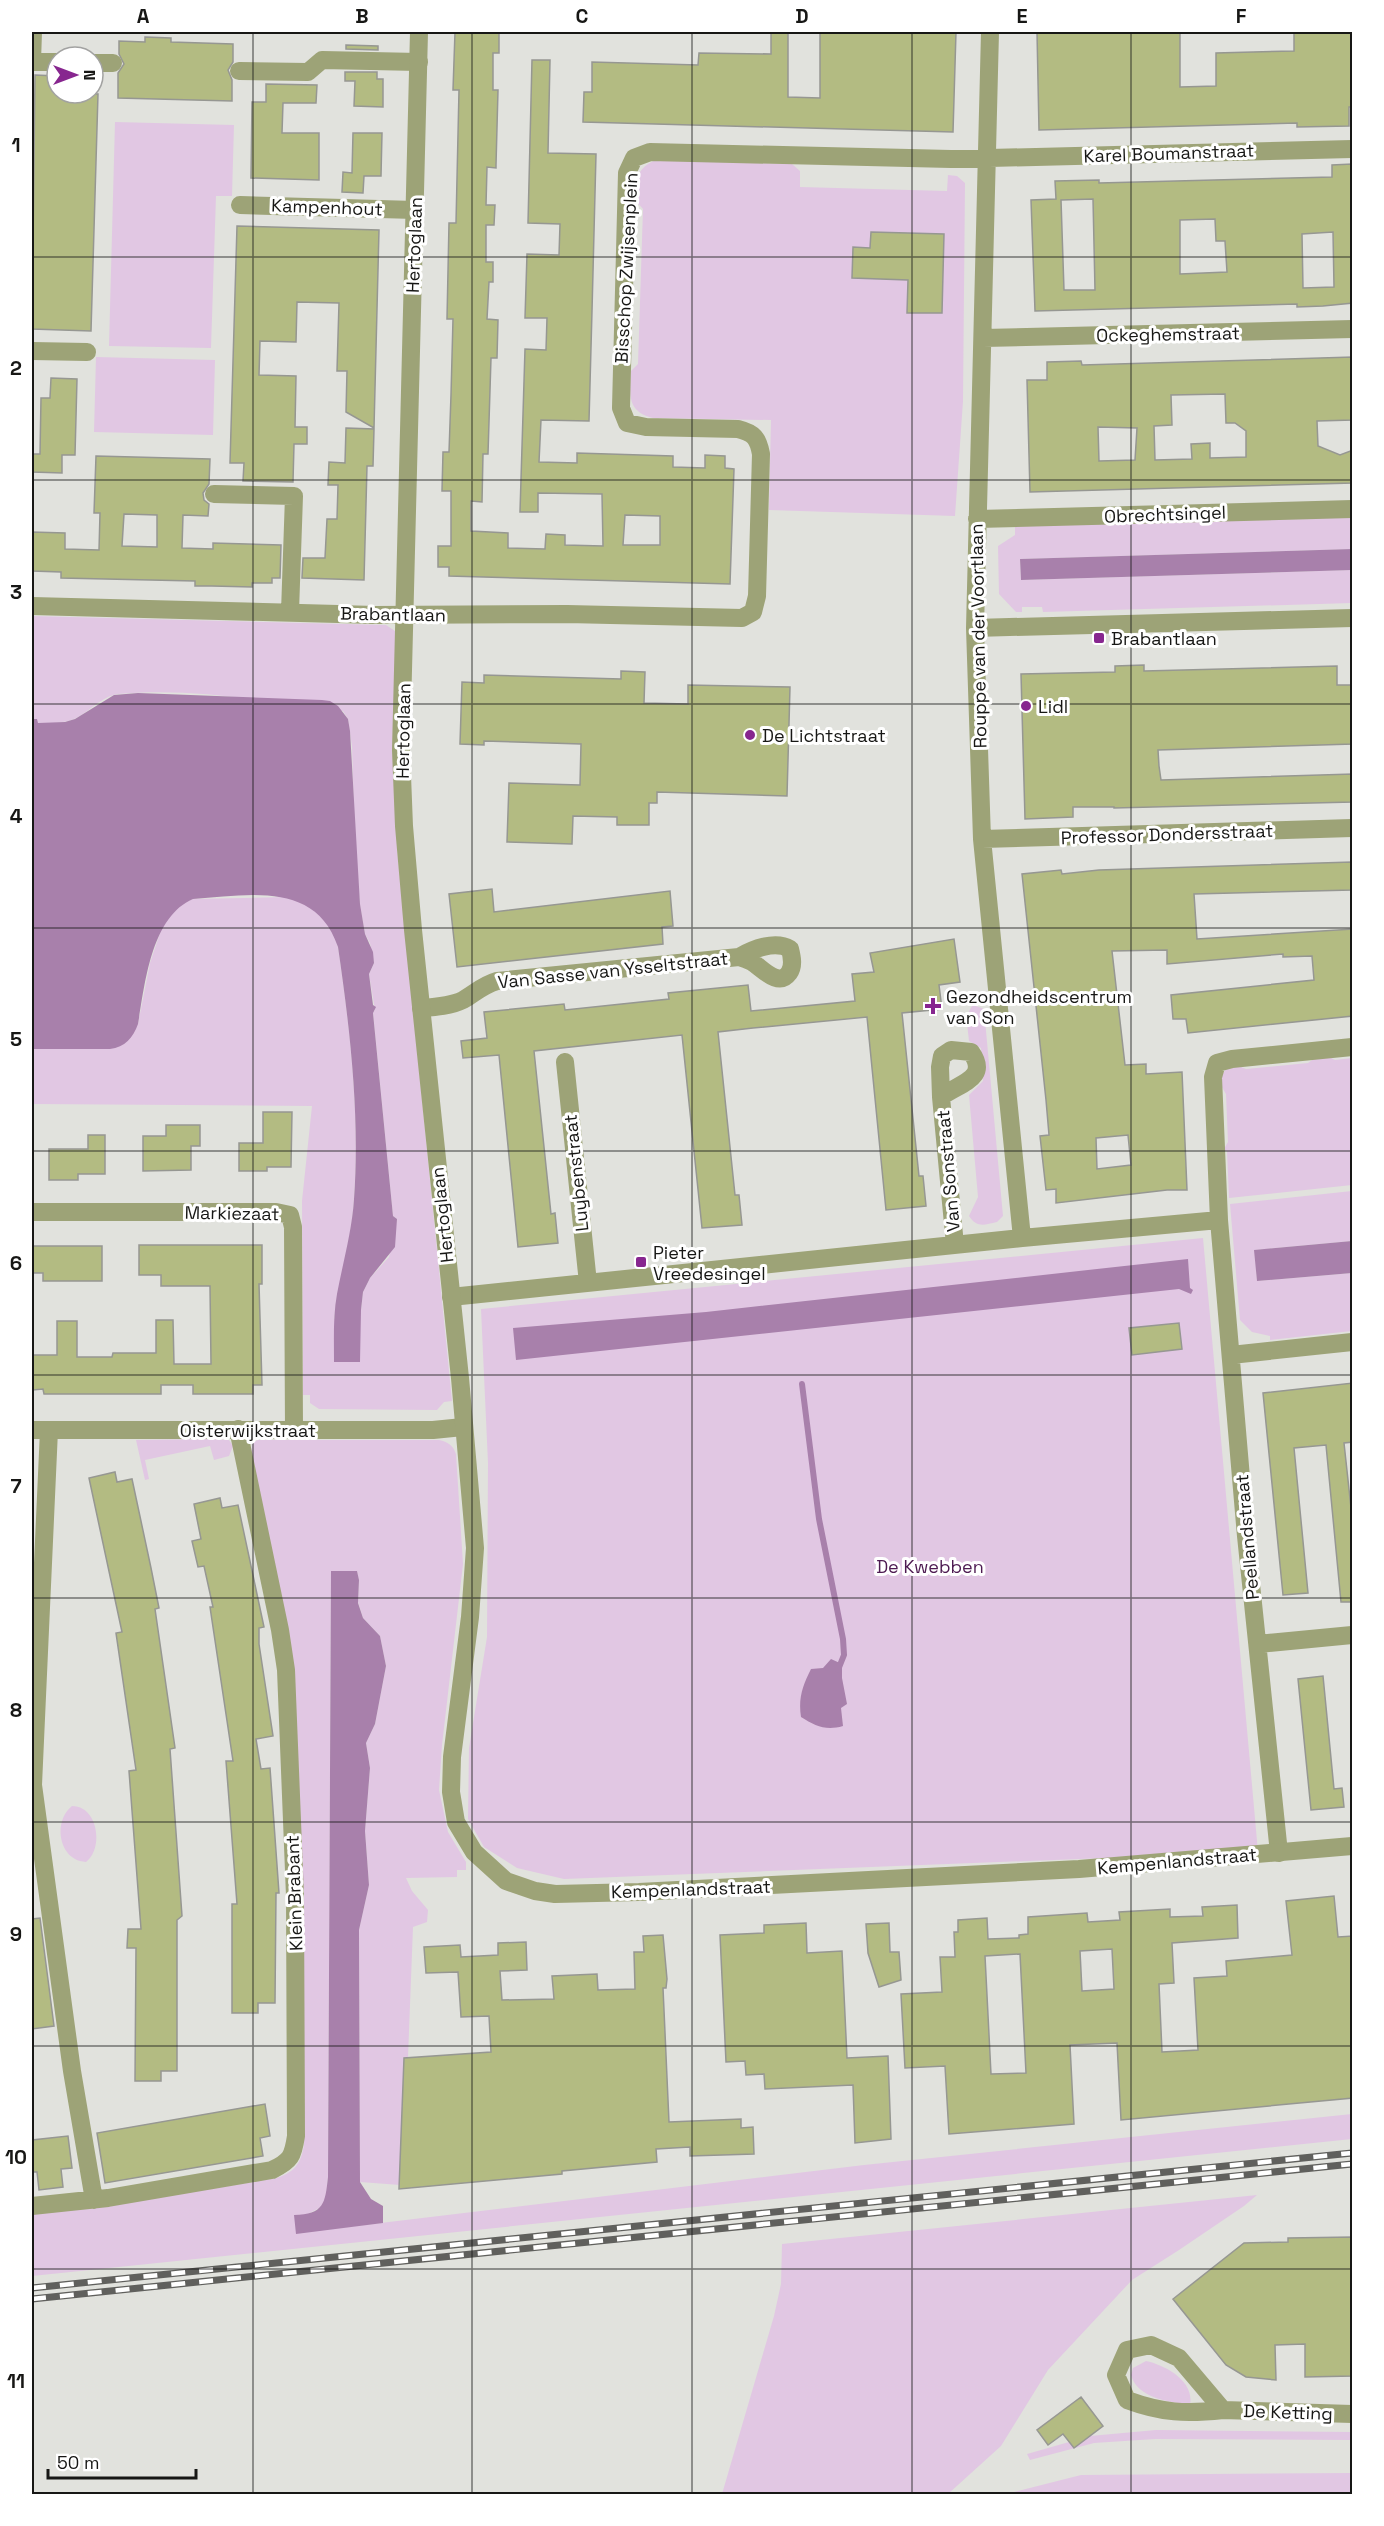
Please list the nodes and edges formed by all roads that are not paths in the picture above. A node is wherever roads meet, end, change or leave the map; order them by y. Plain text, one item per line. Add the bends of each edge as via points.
1 (33, 32) edge
2 (419, 32) edge
3 (990, 32) edge
4 (45, 62) edge
5 (418, 62) junction
6 (105, 63) edge
7 (113, 63) dead end
8 (238, 71) dead end
9 (1353, 148) edge
10 (986, 158) junction
11 (240, 205) dead end
12 (415, 210) junction
13 (1353, 329) edge
14 (982, 339) junction
15 (32, 351) edge
16 (87, 352) dead end
17 (214, 494) dead end
18 (1353, 508) edge
19 (976, 519) junction
20 (32, 606) edge
21 (290, 612) junction
22 (753, 612) joint
23 (405, 615) junction
24 (1353, 618) edge
25 (975, 628) junction
26 (1353, 828) edge
27 (982, 839) junction
28 (739, 957) dead end
29 (421, 1008) junction
30 (1353, 1047) edge
31 (565, 1062) dead end
32 (941, 1096) dead end
33 (32, 1212) edge
34 (1219, 1220) junction
35 (1022, 1238) junction
36 (955, 1245) junction
37 (588, 1283) junction
38 (451, 1297) junction
39 (1353, 1342) edge
40 (1231, 1355) junction
41 (464, 1427) junction
42 (238, 1429) junction
43 (40, 1430) edge
44 (294, 1430) junction
45 (1353, 1635) edge
46 (1258, 1644) junction
47 (1353, 1846) edge
48 (1279, 1853) junction
49 (94, 2200) junction
50 (32, 2206) edge
51 (1223, 2410) junction
52 (1353, 2414) edge

1 - 4 street via 32,62
2 - 5 street, Hertoglaan
3 - 10 street, Rouppe van der Voortlaan
5 - 8 street via 322,60 308,72
5 - 12 street, Hertoglaan
6 - 7 street
9 - 10 street, Karel Boumanstraat
10 - 14 street, Rouppe van der Voortlaan
10 - 22 street, Bisschop Zwijsenplein via 650,152 634,158 627,173 621,408 627,423 738,429 751,432 758,440 757,596
11 - 12 street, Kampenhout
12 - 23 street, Hertoglaan
13 - 14 street, Ockeghemstraat
14 - 19 street, Rouppe van der Voortlaan
15 - 16 street
17 - 21 street via 294,496
18 - 19 street, Obrechtsingel
19 - 25 street, Rouppe van der Voortlaan
20 - 21 street, Brabantlaan
21 - 23 street, Brabantlaan
22 - 23 street, Brabantlaan via 742,618
23 - 29 street, Hertoglaan via 401,750 404,826
24 - 25 street
25 - 27 street, Rouppe van der Voortlaan
26 - 27 street, Professor Dondersstraat
27 - 35 street, Rouppe van der Voortlaan
28 - 29 street, Van Sasse van Ysseltstraat via 497,981 464,1000
29 - 38 street, Hertoglaan
30 - 34 street, Peellandstraat via 1217,1063 1213,1077
31 - 37 street, Luybenstraat
32 - 36 street, Van Sonstraat
33 - 44 street, Markiezaat via 290,1215
34 - 35 street
34 - 40 street, Peellandstraat
35 - 36 street
36 - 37 street
37 - 38 street
38 - 41 street, Hertoglaan
39 - 40 street
40 - 46 street, Peellandstraat
41 - 44 street, Oisterwijkstraat
41 - 48 street, Kempenlandstraat via 475,1548 451,1792 456,1822 474,1852 506,1881 535,1892 639,1892 1079,1869
42 - 43 street, Oisterwijkstraat
42 - 44 street, Oisterwijkstraat
42 - 49 street, Klein Brabant via 286,1670 296,1935 294,2150 287,2163 272,2170
43 - 49 street via 33,1785 72,2071
45 - 46 street
46 - 48 street, Peellandstraat
47 - 48 street, Kempenlandstraat
49 - 50 street, Klein Brabant
51 - 51 street, De Ketting via 1179,2358 1150,2345 1127,2350 1116,2375 1127,2400 1153,2410
51 - 52 street, De Ketting

